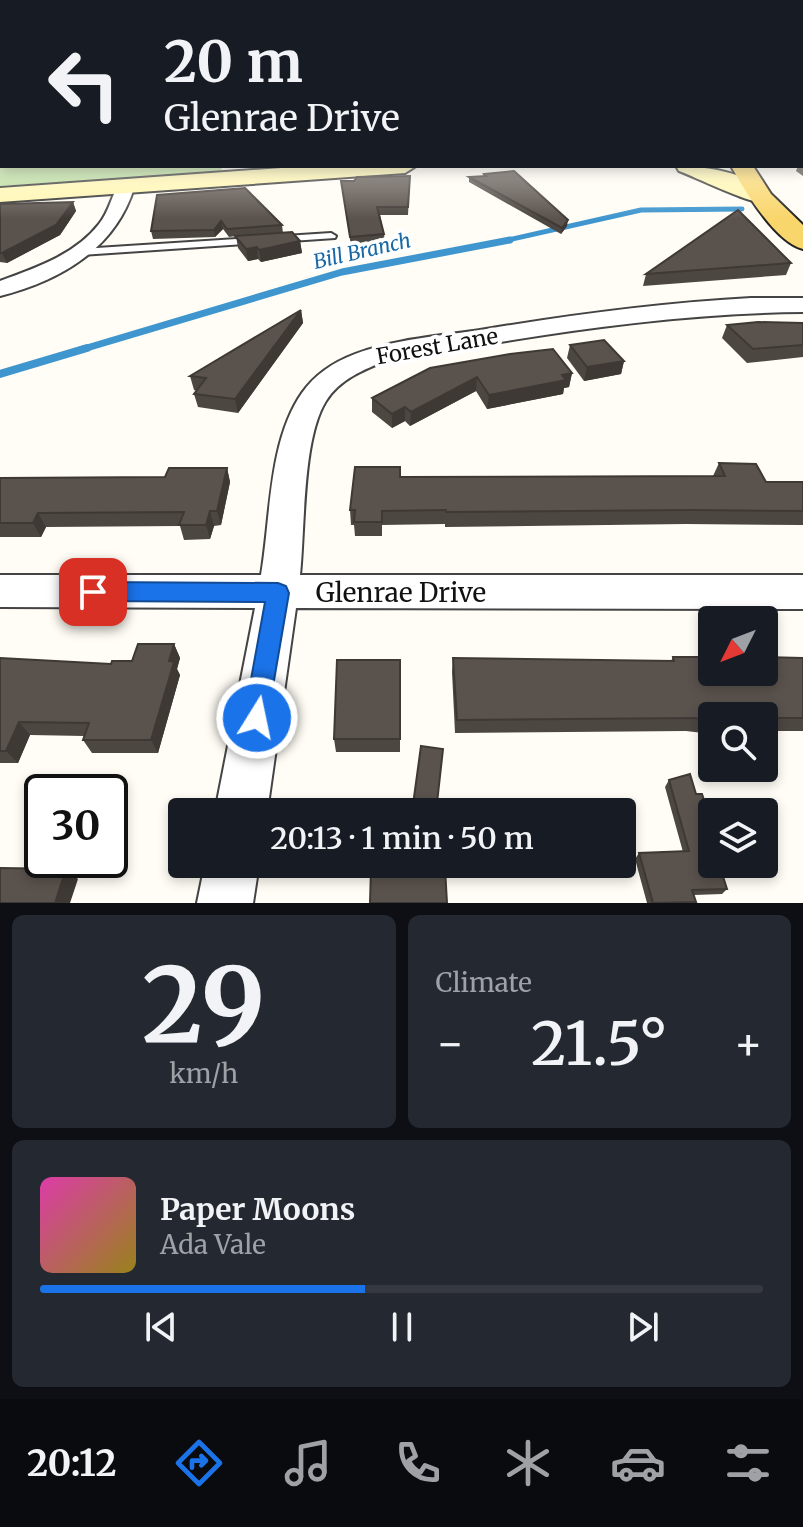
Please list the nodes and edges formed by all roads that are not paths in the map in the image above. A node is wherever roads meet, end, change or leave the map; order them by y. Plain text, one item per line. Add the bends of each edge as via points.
1 (348, 168) edge
2 (693, 168) edge
3 (743, 168) edge
4 (125, 188) junction
5 (0, 195) edge
6 (761, 198) junction
7 (331, 236) dead end
8 (803, 241) edge
9 (81, 252) junction
10 (0, 289) edge
11 (803, 305) edge
12 (0, 591) edge
13 (803, 592) edge
14 (278, 593) junction
15 (243, 798) edge
16 (229, 878) edge
17 (225, 903) edge

1 - 4 main road
2 - 6 main road
3 - 6 main road
4 - 5 main road
4 - 9 street via 112,226
6 - 8 main road
7 - 9 lane
9 - 10 street
11 - 14 street, Forest Lane via 647,313 392,351 342,370 309,405 300,433
12 - 14 street, Glenrae Drive
13 - 14 street, Glenrae Drive
14 - 15 street, Forest Lane
16 - 17 street

